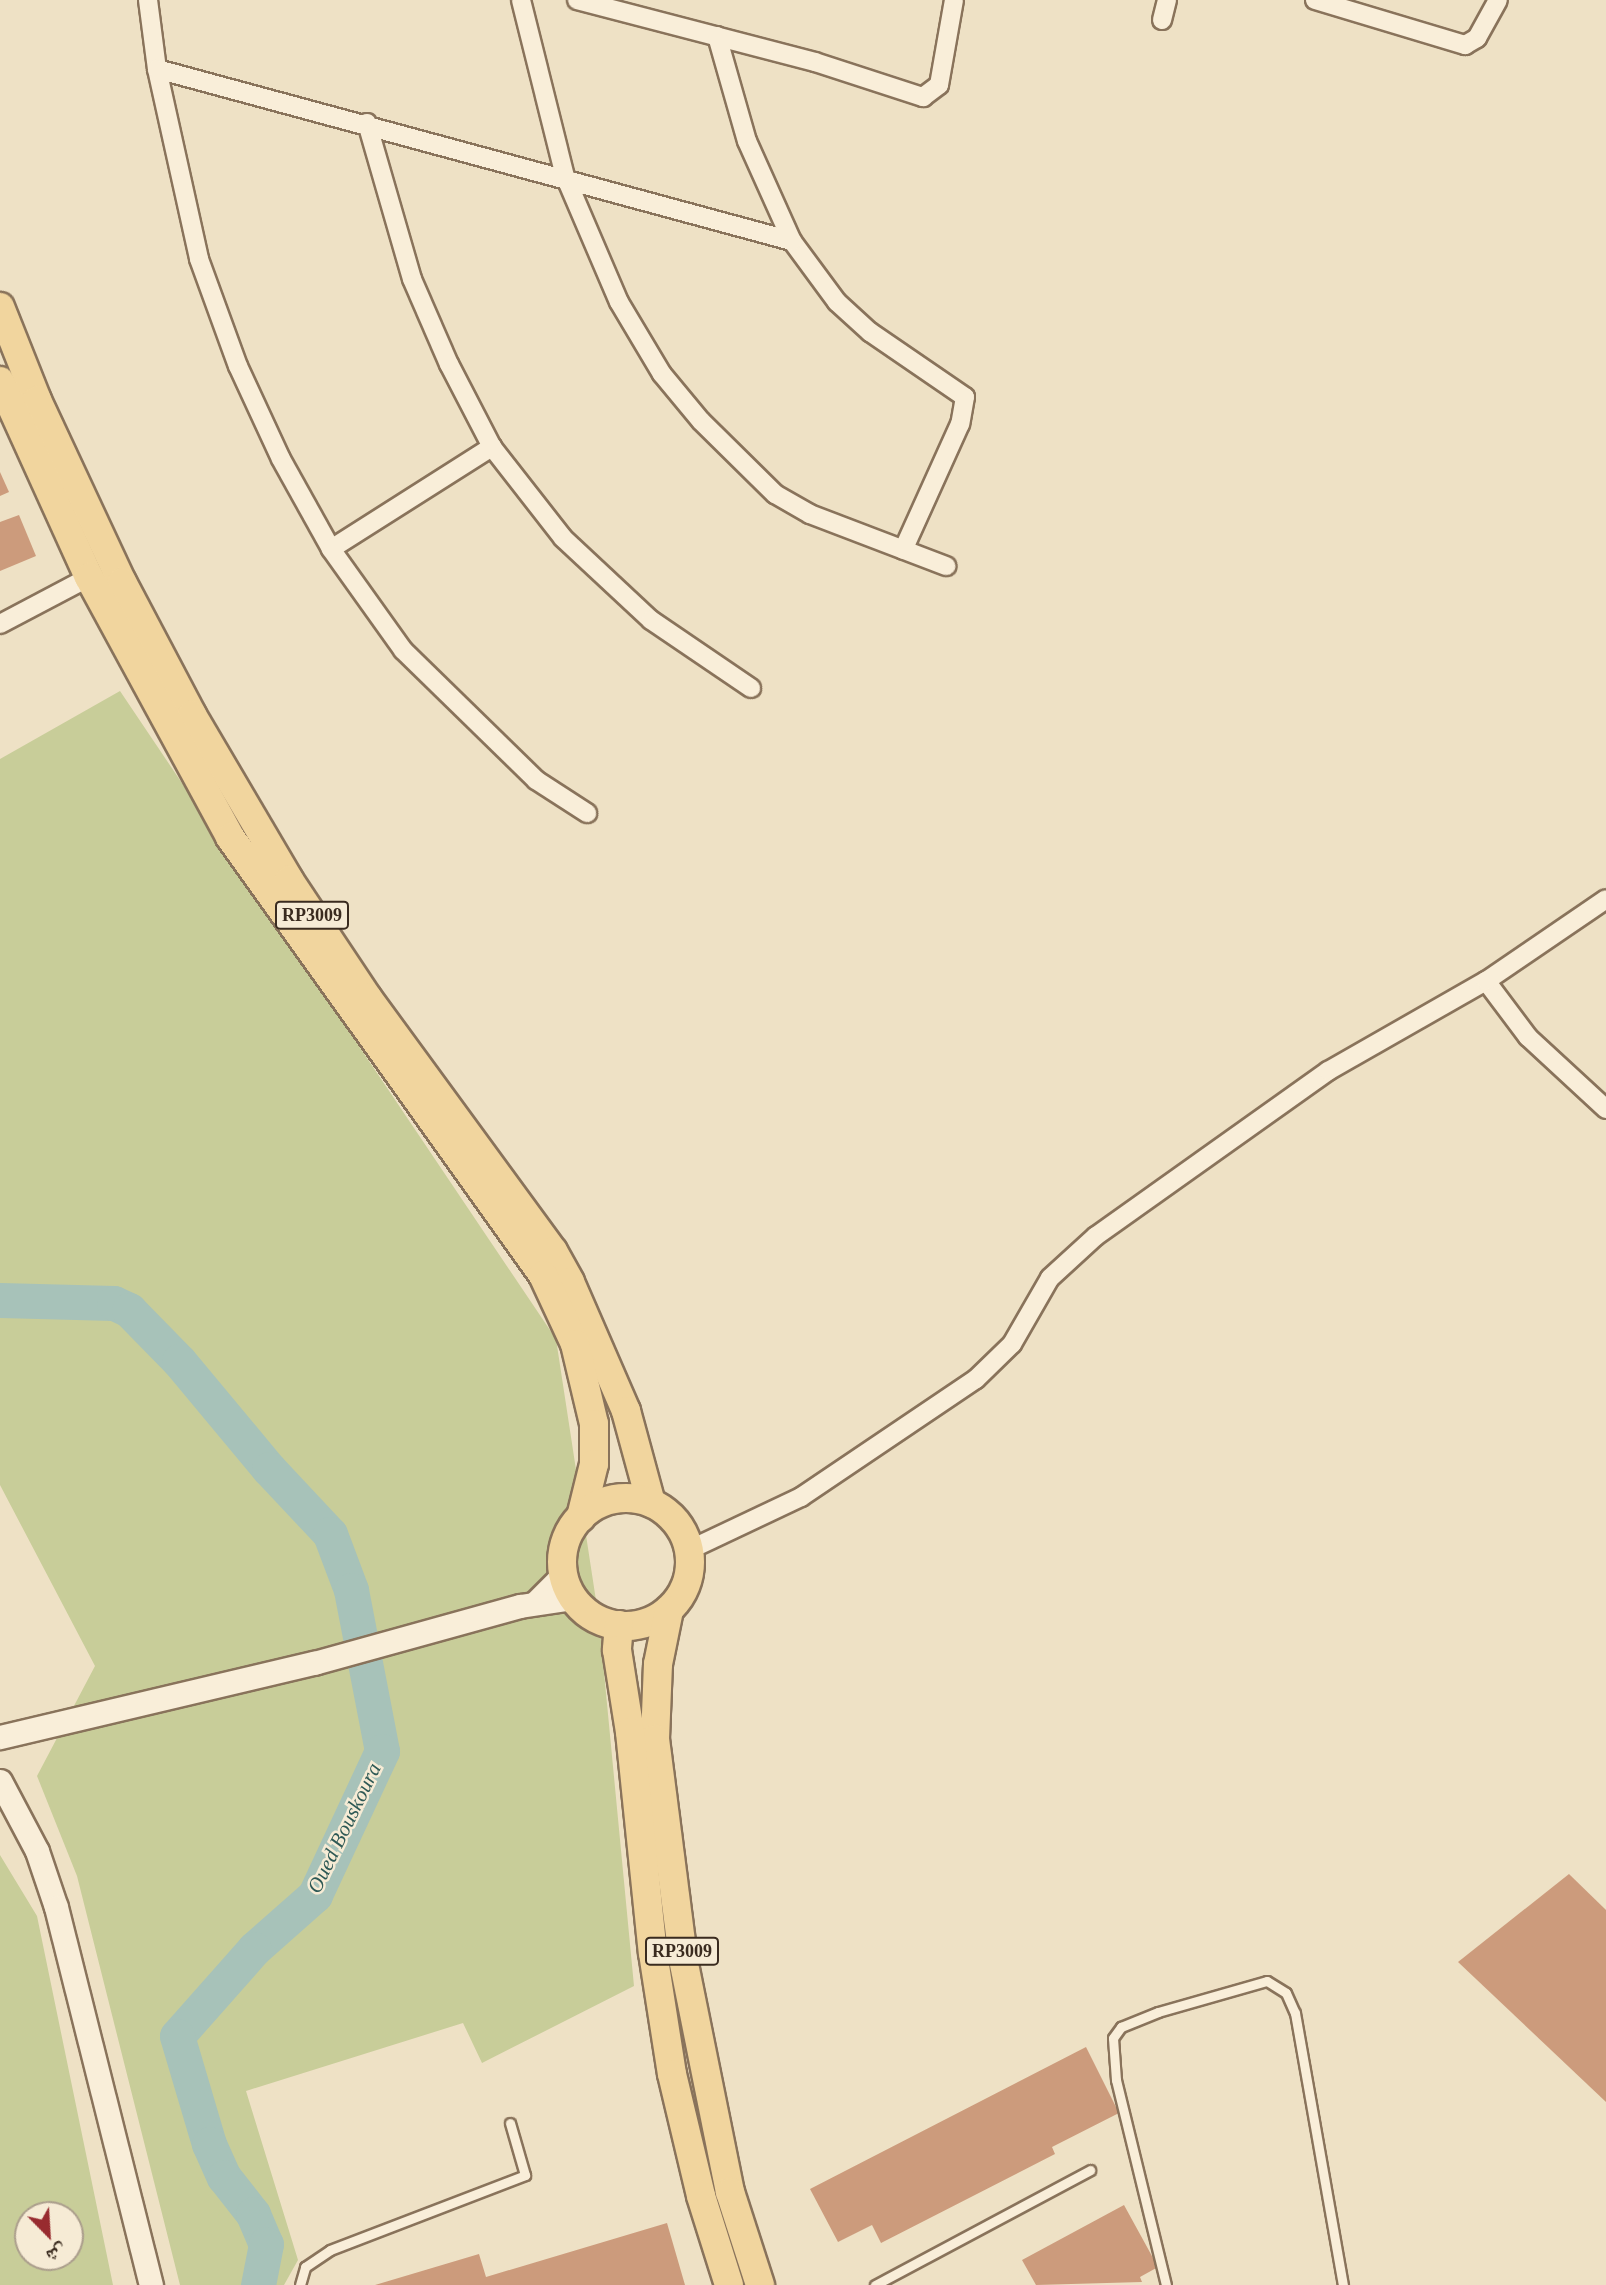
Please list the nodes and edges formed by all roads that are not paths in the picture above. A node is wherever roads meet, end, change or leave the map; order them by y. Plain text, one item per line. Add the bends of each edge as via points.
1 (149, 0) edge
2 (521, 0) edge
3 (577, 0) edge
4 (954, 0) edge
5 (1167, 0) edge
6 (1315, 0) edge
7 (1498, 0) edge
8 (1163, 20) dead end
9 (717, 36) junction
10 (157, 69) junction
11 (367, 123) junction
12 (565, 176) junction
13 (792, 241) junction
14 (0, 307) edge
15 (0, 381) edge
16 (492, 447) junction
17 (331, 549) junction
18 (903, 550) junction
19 (946, 566) dead end
20 (89, 577) junction
21 (0, 624) edge
22 (751, 688) dead end
23 (587, 813) dead end
24 (1606, 899) edge
25 (1486, 981) junction
26 (1606, 1109) edge
27 (651, 1503) junction
28 (581, 1517) junction
29 (689, 1550) junction
30 (568, 1586) junction
31 (668, 1610) junction
32 (619, 1625) junction
33 (0, 1737) edge
34 (0, 1781) edge
35 (510, 2123) dead end
36 (1090, 2170) dead end
37 (151, 2285) edge
38 (300, 2285) edge
39 (729, 2285) edge
40 (760, 2285) edge
41 (876, 2285) edge
42 (1166, 2285) edge
43 (1343, 2285) edge

1 - 10 street
2 - 12 street
3 - 9 street
4 - 9 street via 939,85 923,97
5 - 8 street
6 - 7 street via 1465,45 1477,38
9 - 13 street via 747,141
10 - 11 street
10 - 17 street via 204,271 238,366 281,459
11 - 12 street
11 - 16 street via 412,279
12 - 13 street
12 - 18 street via 624,312 662,374 701,421 775,494 810,514
13 - 18 street via 837,302 862,325 965,397 960,424
14 - 27 main road, RP3009 via 37,400 122,582 199,727 289,880 353,976 553,1251 570,1282 626,1411
15 - 20 main road, RP3009
16 - 17 street
16 - 22 street via 563,538 631,602
17 - 23 street via 395,639 439,688 536,780
18 - 19 street
20 - 21 street
20 - 28 main road, RP3009 via 191,769 263,887 543,1275 575,1345 594,1424 594,1464
24 - 25 street
25 - 26 street via 1528,1037
25 - 29 street via 1328,1070 1096,1236 1050,1278 1012,1344 976,1379 810,1491
27 - 28 main road via 614,1499
27 - 29 main road via 676,1521
28 - 30 main road, RP3009 via 565,1544
29 - 31 main road, RP3009 via 689,1576
30 - 32 main road via 599,1620
30 - 33 street via 536,1602 314,1663
31 - 32 main road via 645,1623
31 - 40 main road, RP3009 via 658,1664 655,1739 681,1945 730,2192
32 - 39 main road, RP3009 via 617,1650 672,2074 701,2196
34 - 37 street via 37,1851 56,1907
35 - 38 lane via 525,2175 330,2250 305,2267
36 - 41 lane
42 - 43 lane via 1115,2080 1113,2038 1121,2027 1158,2012 1267,1981 1286,1993 1295,2013

